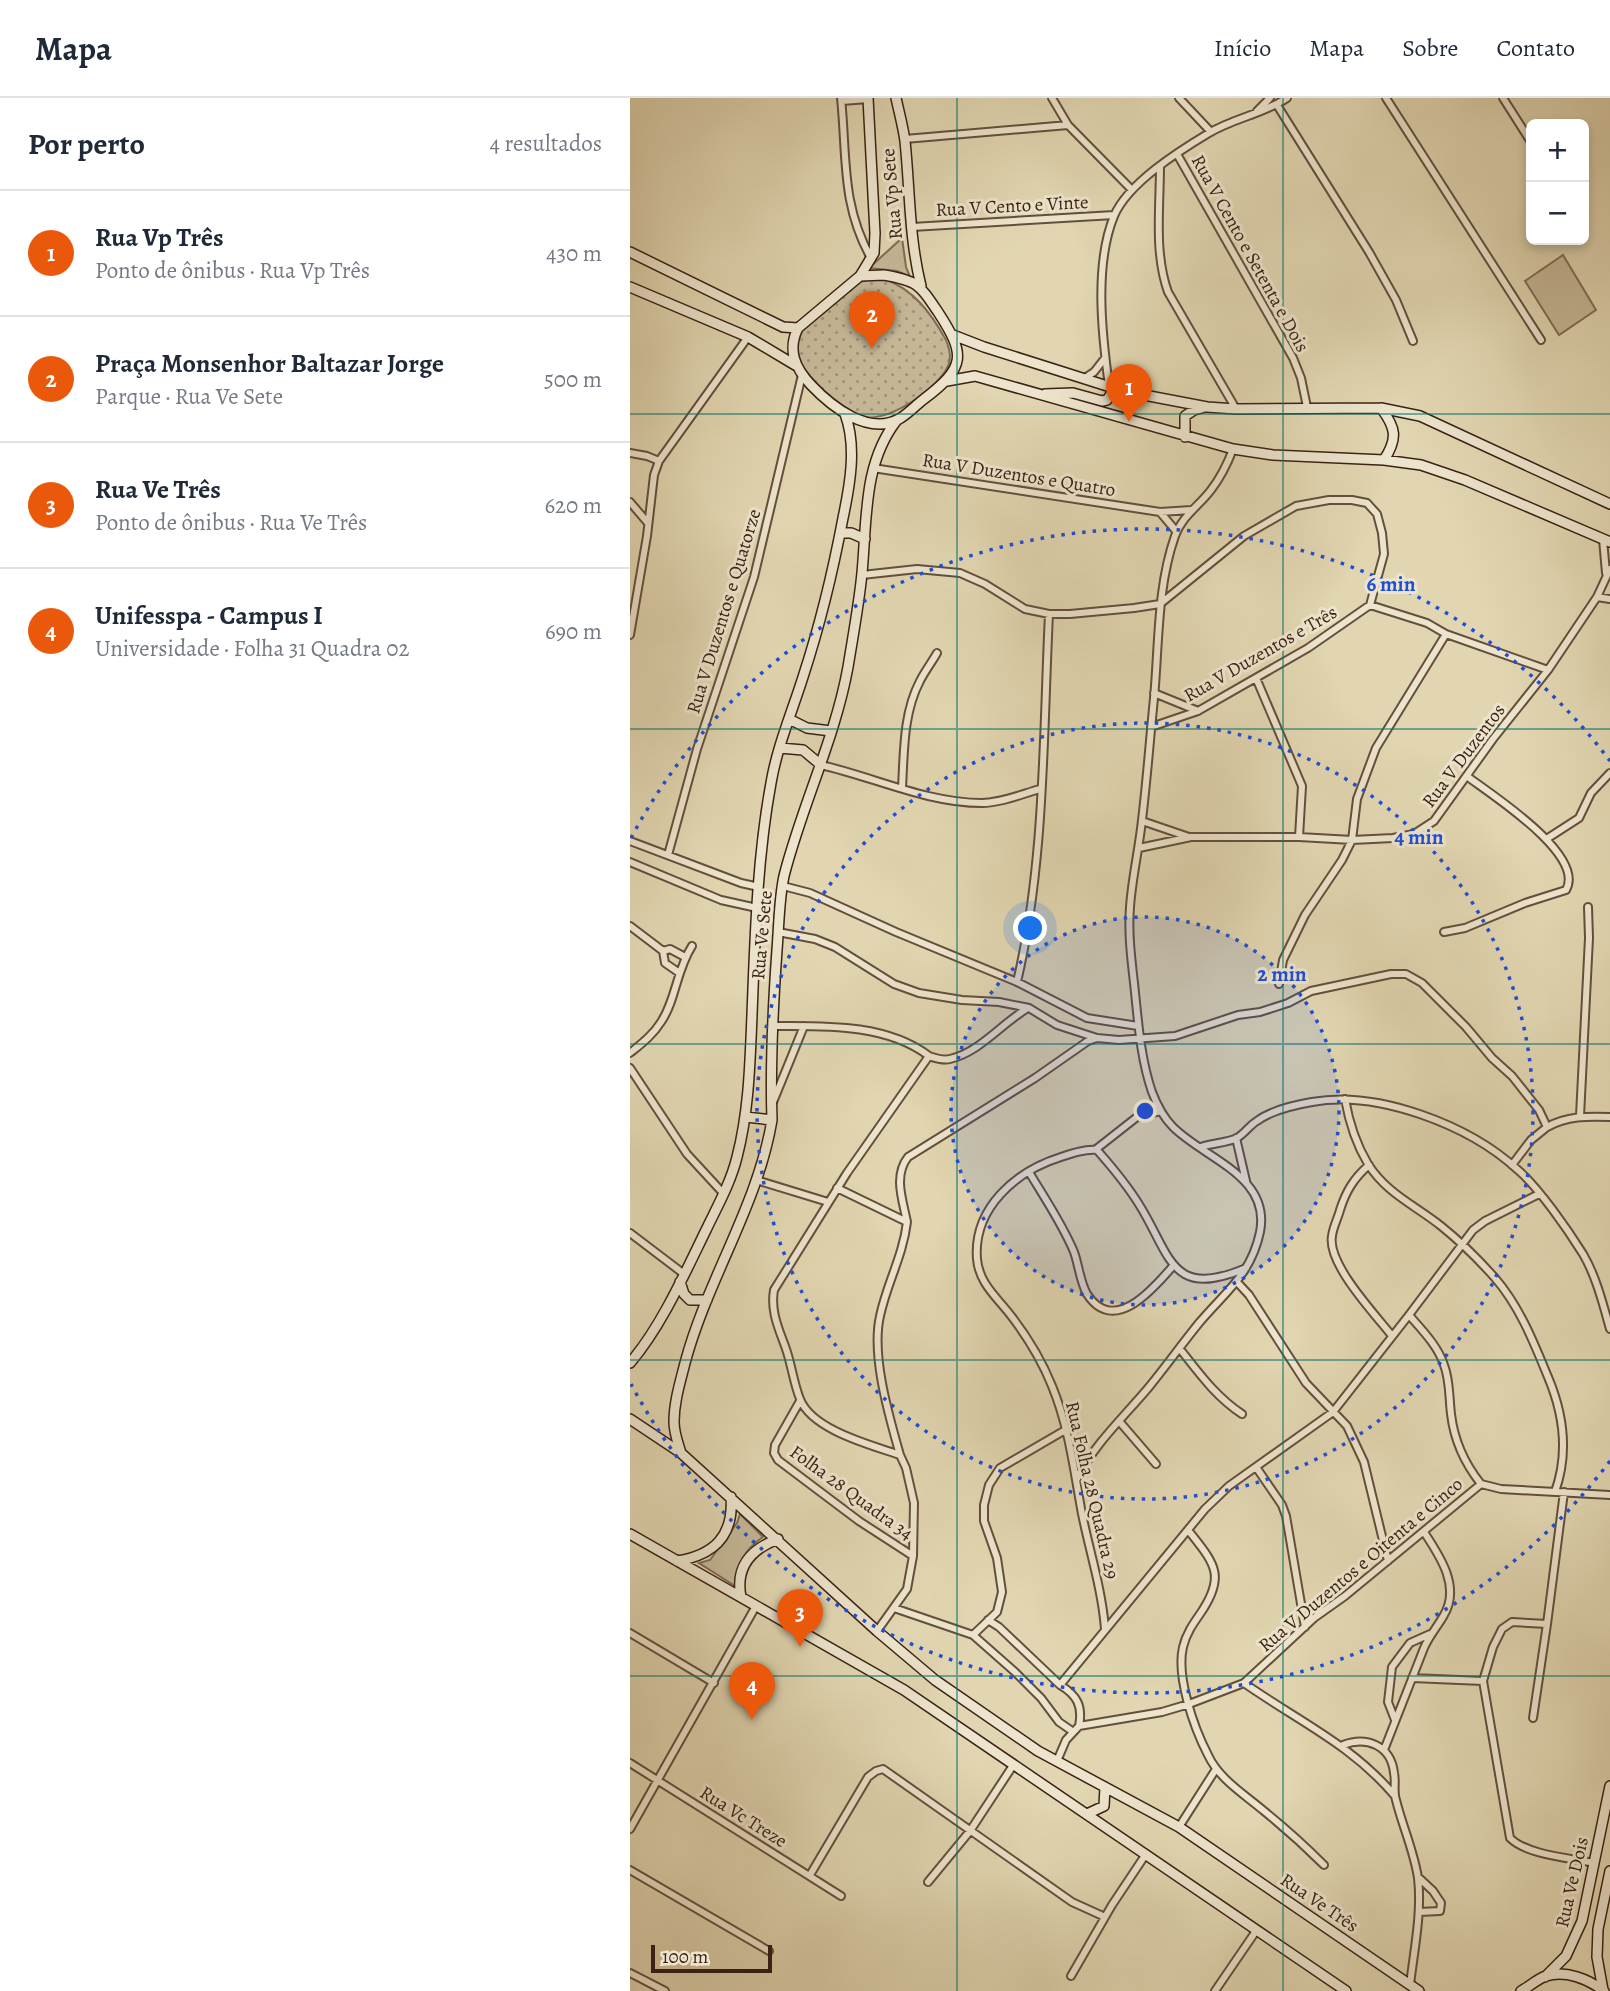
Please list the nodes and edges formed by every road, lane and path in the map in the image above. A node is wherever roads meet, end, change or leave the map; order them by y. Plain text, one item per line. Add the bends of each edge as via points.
1 (896, 98) edge
2 (1052, 98) edge
3 (1179, 98) edge
4 (1270, 98) edge
5 (1287, 98) edge
6 (1386, 98) edge
7 (1503, 98) edge
8 (841, 99) edge
9 (868, 99) edge
10 (1277, 105) junction
11 (1253, 114) junction
12 (1068, 125) junction
13 (1210, 132) junction
14 (1526, 134) edge
15 (905, 139) junction
16 (1177, 154) junction
17 (1160, 166) junction
18 (1132, 190) junction
19 (1114, 215) junction
20 (912, 227) junction
21 (630, 251) edge
22 (871, 258) junction
23 (860, 276) junction
24 (921, 286) junction
25 (630, 288) edge
26 (798, 328) junction
27 (953, 335) junction
28 (748, 337) junction
29 (1541, 340) dead end
30 (1413, 341) dead end
31 (1105, 358) junction
32 (795, 365) junction
33 (802, 375) junction
34 (1085, 378) junction
35 (947, 382) junction
36 (1112, 387) junction
37 (1040, 395) junction
38 (1207, 407) junction
39 (1307, 407) junction
40 (1381, 408) junction
41 (1236, 410) junction
42 (845, 414) junction
43 (897, 420) junction
44 (1185, 437) junction
45 (1233, 449) junction
46 (630, 453) edge
47 (1384, 460) junction
48 (659, 461) junction
49 (873, 468) junction
50 (630, 502) edge
51 (1610, 504) edge
52 (1191, 510) junction
53 (1160, 512) junction
54 (648, 523) junction
55 (1176, 531) junction
56 (840, 533) junction
57 (865, 539) junction
58 (1607, 540) edge
59 (1608, 571) edge
60 (862, 575) junction
61 (1597, 597) junction
62 (1610, 599) edge
63 (632, 602) edge
64 (1160, 604) junction
65 (1370, 605) junction
66 (1049, 614) junction
67 (1446, 634) junction
68 (630, 635) edge
69 (937, 653) dead end
70 (1548, 670) junction
71 (1256, 678) junction
72 (1154, 693) junction
73 (1198, 711) junction
74 (789, 719) junction
75 (1151, 727) junction
76 (831, 731) junction
77 (780, 748) junction
78 (821, 765) junction
79 (1610, 773) edge
80 (1468, 777) junction
81 (902, 788) junction
82 (1041, 789) junction
83 (1142, 821) junction
84 (1191, 837) junction
85 (1299, 837) junction
86 (1548, 838) junction
87 (1352, 840) junction
88 (630, 841) edge
89 (1139, 848) junction
90 (668, 855) junction
91 (630, 862) edge
92 (783, 886) junction
93 (759, 887) junction
94 (1588, 907) dead end
95 (757, 908) junction
96 (630, 926) edge
97 (778, 932) junction
98 (1444, 932) dead end
99 (692, 946) dead end
100 (663, 951) junction
101 (685, 957) junction
102 (678, 972) junction
103 (1017, 982) junction
104 (1279, 984) dead end
105 (1030, 1008) junction
106 (772, 1026) junction
107 (804, 1026) junction
108 (1138, 1026) junction
109 (1097, 1038) junction
110 (1140, 1038) junction
111 (630, 1053) edge
112 (929, 1056) junction
113 (630, 1068) edge
114 (1345, 1099) junction
115 (771, 1107) junction
116 (1161, 1111) junction
117 (1580, 1116) junction
118 (1610, 1116) edge
119 (746, 1117) junction
120 (772, 1120) junction
121 (1547, 1127) junction
122 (1236, 1138) junction
123 (1201, 1147) junction
124 (1093, 1149) junction
125 (1369, 1165) junction
126 (1512, 1165) junction
127 (1029, 1172) junction
128 (756, 1180) junction
129 (1247, 1183) junction
130 (837, 1188) junction
131 (723, 1193) junction
132 (1539, 1194) junction
133 (828, 1202) junction
134 (907, 1222) junction
135 (630, 1233) edge
136 (1461, 1244) junction
137 (1173, 1266) junction
138 (1246, 1268) junction
139 (682, 1278) junction
140 (1237, 1282) junction
141 (707, 1300) junction
142 (1409, 1315) junction
143 (1610, 1329) edge
144 (1392, 1336) junction
145 (1180, 1349) junction
146 (630, 1363) edge
147 (800, 1401) junction
148 (1333, 1412) junction
149 (1242, 1414) dead end
150 (630, 1419) edge
151 (1119, 1421) junction
152 (1067, 1429) junction
153 (681, 1453) junction
154 (900, 1455) junction
155 (1156, 1464) dead end
156 (1256, 1467) junction
157 (1077, 1479) junction
158 (1481, 1484) junction
159 (1555, 1492) junction
160 (1564, 1492) junction
161 (1610, 1495) edge
162 (732, 1497) junction
163 (1188, 1530) junction
164 (1424, 1532) junction
165 (630, 1534) edge
166 (778, 1539) junction
167 (913, 1556) junction
168 (677, 1561) junction
169 (1388, 1561) junction
170 (741, 1597) junction
171 (756, 1606) junction
172 (894, 1608) junction
173 (997, 1612) junction
174 (988, 1620) junction
175 (1547, 1624) junction
176 (999, 1627) junction
177 (1305, 1627) junction
178 (1105, 1629) junction
179 (877, 1631) junction
180 (630, 1633) edge
181 (1430, 1634) junction
182 (973, 1635) junction
183 (1412, 1678) junction
184 (1483, 1681) junction
185 (714, 1682) junction
186 (1244, 1683) junction
187 (1060, 1685) junction
188 (1189, 1704) junction
189 (1533, 1718) dead end
190 (1395, 1720) junction
191 (1079, 1726) junction
192 (1072, 1731) junction
193 (1343, 1745) junction
194 (1384, 1750) junction
195 (1057, 1761) junction
196 (630, 1763) edge
197 (1014, 1764) junction
198 (1216, 1769) junction
199 (658, 1781) junction
200 (1610, 1786) edge
201 (1105, 1787) junction
202 (1395, 1796) junction
203 (1087, 1814) junction
204 (1180, 1827) junction
205 (630, 1829) edge
206 (970, 1830) junction
207 (1146, 1854) junction
208 (1594, 1863) junction
209 (1324, 1865) dead end
210 (630, 1870) edge
211 (1610, 1871) edge
212 (810, 1875) junction
213 (1418, 1877) junction
214 (928, 1881) dead end
215 (841, 1896) dead end
216 (1419, 1912) junction
217 (1105, 1917) junction
218 (1256, 1931) junction
219 (769, 1951) dead end
220 (630, 1973) edge
221 (1071, 1976) dead end
222 (1545, 1976) junction
223 (1414, 1988) edge
224 (1341, 1990) edge
225 (1604, 1990) edge
226 (665, 1991) edge
227 (1215, 1991) edge
228 (1521, 1991) edge

1 - 15 main road, Rua Vp Sete
2 - 12 street
3 - 13 street
4 - 11 street, Rua V Cento e Vinte
5 - 10 street, Rua V Cento e Vinte
6 - 29 street
7 - 14 street
8 - 9 street
8 - 22 street via 852,215
9 - 22 main road, Rua Vp Sete via 875,233
10 - 11 street, Rua V Cento e Vinte
10 - 30 street via 1369,252
11 - 13 street, Rua V Cento e Vinte
12 - 15 street
12 - 18 street
13 - 16 street, Rua V Cento e Vinte
15 - 20 main road, Rua Vp Sete
16 - 17 street, Rua V Cento e Vinte
16 - 39 street, Rua V Cento e Setenta e Dois via 1293,358
17 - 18 street, Rua V Cento e Vinte
17 - 41 street via 1161,263 1168,292
18 - 19 street, Rua V Cento e Vinte
19 - 20 street, Rua V Cento e Vinte
19 - 31 street, Rua V Cento e Vinte via 1103,259
20 - 24 main road, Rua Vp Sete
21 - 26 main road via 783,327
22 - 23 main road, Rua Vp Sete
23 - 24 main road via 884,275
23 - 26 main road
24 - 27 main road
25 - 28 main road
26 - 32 main road via 793,337
27 - 34 main road
27 - 35 main road via 958,353
28 - 32 main road
28 - 48 street
31 - 34 street
31 - 36 street, Rua V Cento e Vinte
32 - 33 main road
33 - 42 main road
33 - 90 street, Rua V Duzentos e Quatorze via 754,577 697,749
34 - 36 main road
35 - 37 main road via 975,376
35 - 43 main road
36 - 37 main road via 1102,401 1073,393
36 - 38 main road
37 - 44 main road
38 - 41 main road
38 - 44 main road via 1185,416
39 - 40 main road
39 - 41 main road
40 - 47 main road via 1392,422 1394,436
40 - 51 main road via 1420,416
42 - 43 main road via 869,422
42 - 56 main road, Rua Ve Sete via 849,486
43 - 49 main road, Rua Ve Sete via 886,434
44 - 45 main road
45 - 47 main road
45 - 52 street via 1224,474
46 - 48 street
47 - 58 main road via 1465,481
48 - 54 street
49 - 53 street, Rua V Duzentos e Quatro
49 - 57 main road, Rua Ve Sete
50 - 54 street
52 - 53 street, Rua V Duzentos e Quatro
52 - 55 street
53 - 55 street
54 - 63 street
55 - 64 street
56 - 57 main road
56 - 74 main road, Rua Ve Sete via 816,637
57 - 60 main road, Rua Ve Sete
58 - 59 street, Rua V Duzentos
59 - 61 street, Rua V Duzentos
60 - 66 street via 917,569 960,573 1025,609
60 - 76 main road, Rua Ve Sete via 848,668
61 - 62 street
61 - 70 street, Rua V Duzentos
63 - 68 street
64 - 65 street via 1244,536 1296,506 1352,500 1367,503 1377,514 1382,533 1384,554
64 - 66 street
64 - 72 street
65 - 67 street via 1427,623
65 - 71 street, Rua V Duzentos e Três
66 - 82 street
67 - 70 street
67 - 87 street via 1376,748 1357,799
69 - 81 street via 911,704
70 - 80 street, Rua V Duzentos
71 - 73 street, Rua V Duzentos e Três
71 - 85 street via 1302,786
72 - 73 street
72 - 75 street
73 - 75 street, Rua V Duzentos e Três
74 - 76 main road via 807,728
74 - 77 main road, Rua Ve Sete
75 - 83 street
76 - 78 main road, Rua Ve Sete
77 - 78 main road via 803,750
77 - 93 main road, Rua Ve Sete via 771,782
78 - 81 street
78 - 92 main road, Rua Ve Sete
79 - 86 street via 1591,793 1579,818
80 - 86 street
80 - 87 street, Rua V Duzentos via 1434,821 1414,834
81 - 82 street via 985,803
82 - 103 street via 1038,844
83 - 84 street, Rua V Duzentos
83 - 89 street
84 - 85 street, Rua V Duzentos
84 - 89 street, Rua V Duzentos
85 - 87 street, Rua V Duzentos
86 - 98 street via 1570,880 1566,890
87 - 104 street via 1305,915 1283,960
88 - 90 street
89 - 108 street via 1130,908
90 - 93 street
91 - 95 street via 721,900
92 - 97 main road, Rua Ve Sete
92 - 103 street via 810,893
93 - 95 main road, Rua Ve Sete
94 - 117 street
95 - 119 main road, Rua Ve Sete
96 - 100 street
97 - 105 street via 835,947 894,985 919,993
97 - 106 main road, Rua Ve Sete
99 - 101 street
100 - 101 street via 670,949
100 - 102 street via 664,963
101 - 102 street
102 - 111 street via 662,1021
103 - 108 street via 1087,1018
105 - 109 street via 1057,1026
105 - 112 street via 950,1059
106 - 107 street
106 - 115 main road, Rua Ve Sete
107 - 112 street via 889,1036 915,1045
107 - 115 street
108 - 110 street
109 - 110 street
109 - 134 street via 908,1157 900,1173
110 - 116 street
110 - 121 street via 1175,1036 1288,1003 1311,991 1406,974 1422,983 1512,1076
112 - 130 street
113 - 131 street via 688,1154
114 - 122 street via 1284,1109 1258,1119
114 - 125 street via 1355,1139
114 - 126 street via 1418,1113 1453,1128
115 - 120 main road, Rua Ve Sete
116 - 123 street via 1172,1126
116 - 124 street via 1138,1117
117 - 118 street
117 - 121 street
119 - 120 main road
119 - 131 main road, Rua Ve Sete via 737,1159
120 - 128 main road, Rua Ve Sete
121 - 126 street
122 - 123 street
122 - 129 street
123 - 129 street
124 - 127 street, Rua Folha 28 Quadra 29 via 1040,1164
124 - 137 street via 1140,1205
125 - 136 street via 1396,1196
125 - 144 street via 1343,1199 1331,1237 1347,1277
126 - 132 street
127 - 137 street via 1064,1232 1087,1293 1096,1304 1124,1309 1139,1302
127 - 152 street, Rua Folha 28 Quadra 29 via 996,1197 977,1238 977,1261 988,1290 1039,1356
128 - 133 street
128 - 141 main road, Rua Ve Sete
129 - 138 street via 1262,1213 1254,1258
130 - 133 street
130 - 134 street
131 - 139 main road, Rua Ve Sete
132 - 136 street via 1485,1221
132 - 143 street via 1584,1256
133 - 147 street via 774,1290 772,1303
134 - 154 street via 900,1259 879,1318 878,1339
135 - 139 street
136 - 142 street
136 - 159 street via 1497,1280 1519,1312 1554,1390 1564,1452
137 - 138 street via 1205,1279
138 - 140 street
139 - 141 main road via 684,1294 690,1300
139 - 146 main road, Rua Ve Sete
140 - 145 street
140 - 148 street via 1306,1383
141 - 153 main road, Rua Ve Sete via 692,1336 675,1405
142 - 144 street
142 - 158 street via 1444,1364 1457,1442
144 - 148 street
145 - 149 street via 1213,1390
145 - 151 street
147 - 154 street via 814,1419 841,1434
147 - 167 street, Folha 28 Quadra 34 via 775,1445 778,1460
148 - 156 street
148 - 169 street via 1347,1426 1364,1462
150 - 153 main road, Rua Ve Três
151 - 155 street
151 - 157 street via 1092,1452
152 - 157 street, Rua Folha 28 Quadra 29
152 - 173 street via 1000,1468 989,1485 984,1521 1001,1576
153 - 162 main road, Rua Ve Três
154 - 167 street via 915,1503
156 - 163 street via 1229,1486
156 - 177 street via 1286,1516
157 - 178 street, Rua Folha 28 Quadra 29
158 - 159 street, Rua V Duzentos e Oitenta e Cinco
158 - 164 street, Rua V Duzentos e Oitenta e Cinco
159 - 160 street, Rua V Duzentos e Oitenta e Cinco
160 - 161 street, Rua V Duzentos e Oitenta e Cinco
160 - 175 street
162 - 166 main road, Rua Ve Três
162 - 168 main road via 732,1522 715,1546 703,1555
163 - 178 street
163 - 188 street via 1208,1555 1215,1579 1213,1595 1183,1648 1182,1673
164 - 169 street, Rua V Duzentos e Oitenta e Cinco
164 - 181 street via 1450,1582 1445,1614
165 - 168 main road
166 - 170 main road via 752,1553 744,1565
166 - 179 main road, Rua Ve Três
167 - 172 street via 907,1589
168 - 170 main road
169 - 177 street, Rua V Duzentos e Oitenta e Cinco
170 - 171 main road
171 - 185 street
171 - 197 main road via 904,1690
172 - 179 street
172 - 182 street
173 - 174 street
173 - 176 street
174 - 176 street
174 - 182 street
175 - 184 street via 1513,1622 1502,1629
175 - 189 street
176 - 187 street
177 - 186 street, Rua V Duzentos e Oitenta e Cinco
178 - 187 street
179 - 195 main road, Rua Ve Três via 935,1680
180 - 185 street
181 - 183 street
181 - 190 street via 1410,1643 1392,1667 1388,1702
182 - 192 street
183 - 184 street
183 - 190 street
184 - 208 street via 1510,1838 1533,1850
185 - 199 street
186 - 188 street, Rua V Duzentos e Oitenta e Cinco
186 - 193 street
187 - 191 street via 1078,1700
188 - 191 street, Rua V Duzentos e Oitenta e Cinco
188 - 198 street
190 - 194 street
191 - 192 street, Rua V Duzentos e Oitenta e Cinco
192 - 195 street
193 - 194 street via 1375,1742
193 - 202 street
194 - 202 street via 1394,1770
195 - 201 main road, Rua Ve Três
196 - 199 street, Rua Vc Treze
197 - 203 main road
197 - 206 street
198 - 204 street
198 - 209 street
199 - 205 street
199 - 212 street, Rua Vc Treze
200 - 208 main road, Rua Ve Dois
201 - 203 main road via 1104,1806
201 - 204 main road, Rua Ve Três
202 - 213 street
203 - 207 main road
204 - 223 main road, Rua Ve Três
206 - 212 street via 883,1769 868,1777
206 - 214 street
206 - 217 street via 1072,1902
207 - 217 street
207 - 218 main road
208 - 222 main road, Rua Ve Dois via 1576,1940
210 - 219 street
211 - 225 main road, Rua Ve Dois via 1598,1929 1597,1956
212 - 215 street, Rua Vc Treze
213 - 216 street
213 - 216 street via 1441,1903 1440,1911
216 - 223 street
217 - 221 street
218 - 224 main road
218 - 227 street
220 - 226 street
222 - 225 main road via 1568,1974
222 - 228 main road, Rua Ve Dois

